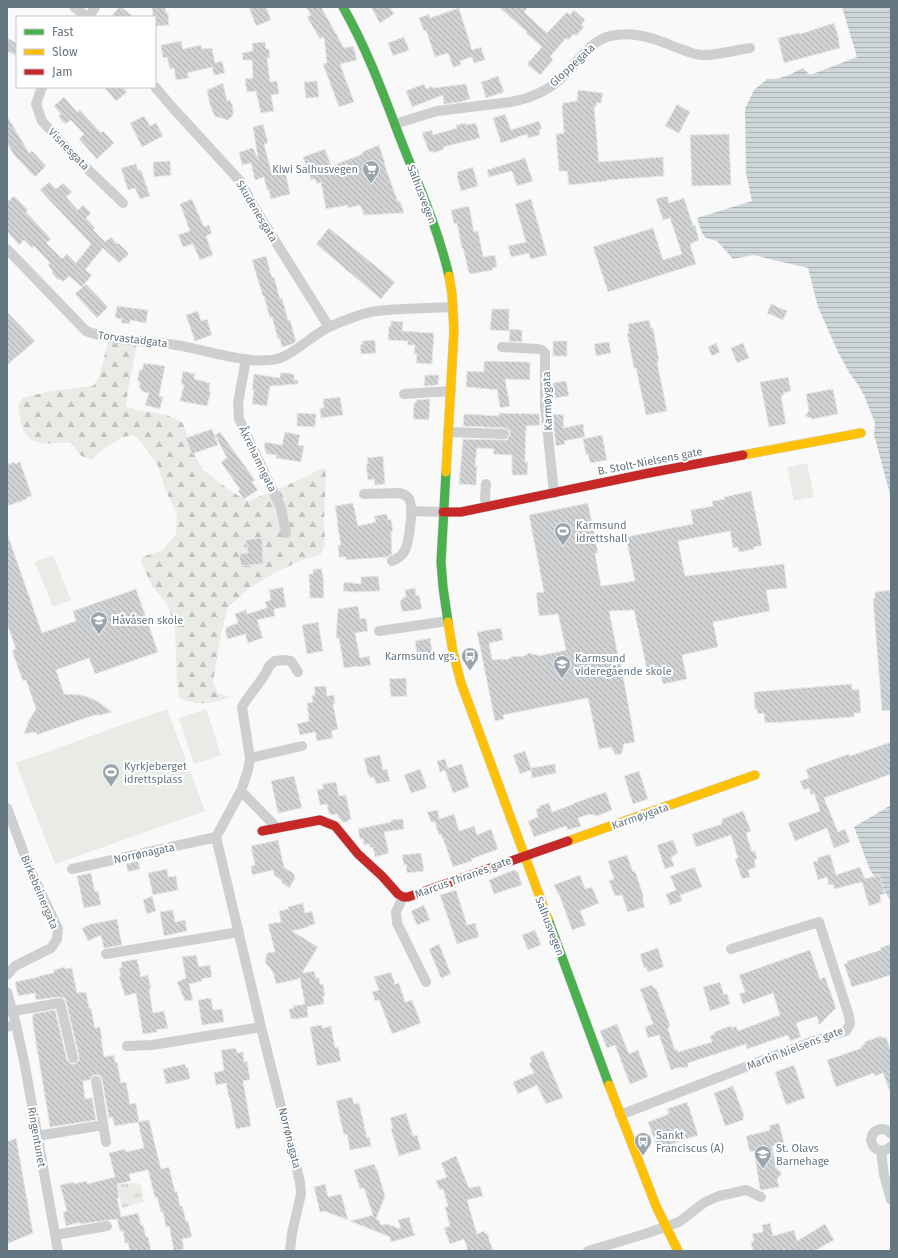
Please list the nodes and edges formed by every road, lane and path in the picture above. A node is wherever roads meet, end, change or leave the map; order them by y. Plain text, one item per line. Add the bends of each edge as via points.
1 (74, 7) edge
2 (95, 7) edge
3 (343, 7) edge
4 (87, 16) edge
5 (89, 16) edge
6 (750, 48) dead end
7 (42, 88) edge
8 (156, 88) edge
9 (395, 124) junction
10 (123, 202) dead end
11 (7, 249) edge
12 (453, 307) junction
13 (329, 328) junction
14 (502, 347) dead end
15 (246, 359) junction
16 (450, 392) junction
17 (404, 394) dead end
18 (448, 432) junction
19 (862, 433) dead end
20 (504, 434) dead end
21 (486, 484) dead end
22 (554, 493) junction
23 (364, 494) dead end
24 (486, 507) junction
25 (411, 510) junction
26 (444, 512) junction
27 (286, 533) dead end
28 (392, 561) dead end
29 (448, 621) junction
30 (379, 631) dead end
31 (298, 672) dead end
32 (302, 746) dead end
33 (250, 758) junction
34 (755, 775) dead end
35 (241, 792) junction
36 (7, 808) edge
37 (277, 828) junction
38 (262, 831) dead end
39 (216, 837) junction
40 (524, 856) junction
41 (72, 869) dead end
42 (403, 897) junction
43 (240, 932) junction
44 (731, 949) dead end
45 (106, 954) dead end
46 (7, 975) edge
47 (426, 982) dead end
48 (7, 992) edge
49 (13, 1011) junction
50 (12, 1025) edge
51 (261, 1027) junction
52 (127, 1046) dead end
53 (73, 1058) dead end
54 (96, 1081) dead end
55 (620, 1115) junction
56 (103, 1125) junction
57 (891, 1134) edge
58 (37, 1136) junction
59 (106, 1142) dead end
60 (891, 1146) edge
61 (881, 1151) junction
62 (761, 1197) dead end
63 (891, 1200) edge
64 (107, 1226) dead end
65 (666, 1227) junction
66 (55, 1235) junction
67 (58, 1251) edge
68 (290, 1251) edge
69 (588, 1251) edge
70 (678, 1251) edge

1 - 4 street
2 - 5 street
3 - 9 main road, Salhusvegen via 372,62
6 - 9 street, Gloppegata via 702,55 654,38 635,34 613,36 593,45 552,86 538,93 511,102 437,111
7 - 10 street, Visnesgata via 36,104 42,121 74,156
8 - 13 street, Skudenesgata via 240,181
9 - 12 main road, Salhusvegen via 434,225 450,282
11 - 15 street, Torvastadgata via 86,332 103,337 176,345
12 - 13 street via 376,311
12 - 16 main road, Salhusvegen
13 - 15 street via 281,358 265,361
14 - 22 street, Karmøygata via 538,349 545,353 545,407
15 - 27 street, Åkrehamngata via 238,403 239,419 281,508
16 - 17 street
16 - 18 main road, Salhusvegen
18 - 20 street
18 - 26 main road, Salhusvegen
19 - 22 main road, B. Stolt-Nielsens gate
21 - 24 street
22 - 24 main road, B. Stolt-Nielsens gate
23 - 25 street via 404,494 411,503
24 - 26 main road, B. Stolt-Nielsens gate via 462,512
25 - 26 street
25 - 28 street via 405,552
26 - 29 main road, Salhusvegen via 441,569
29 - 30 street
29 - 40 main road, Salhusvegen via 461,683
31 - 33 street via 291,661 275,661 242,707
32 - 33 street
33 - 35 street
34 - 40 main road, Karmøygata
35 - 37 street
35 - 39 street
36 - 46 street, Birkebeinergata via 58,933 51,948 15,966
37 - 38 main road
37 - 42 main road, Marcus Thranes gate via 320,820 335,826 358,854
39 - 41 street, Norrønagata
39 - 43 street, Norrønagata
40 - 42 main road, Marcus Thranes gate
40 - 55 main road, Salhusvegen
42 - 47 street, Marcus Thranes gate via 396,912 397,923
43 - 45 street
43 - 51 street, Norrønagata
44 - 55 street, Martin Nielsens gate via 819,922 849,1016 850,1024 846,1031
48 - 49 street, Ringentunet
49 - 50 street, Ringentunet
49 - 53 street via 60,1003
50 - 58 street, Ringentunet via 26,1066
51 - 52 street via 152,1045
51 - 68 street, Norrønagata via 300,1182 301,1194
54 - 56 street
55 - 65 main road, Salhusvegen
56 - 58 street
56 - 59 street
57 - 61 street via 881,1129 871,1136 872,1144
58 - 66 street, Ringentunet
60 - 61 street
61 - 63 street
62 - 65 street via 746,1190 719,1196 705,1202 679,1222
64 - 66 street
65 - 69 street
65 - 70 main road, Salhusvegen
66 - 67 street, Ringentunet

